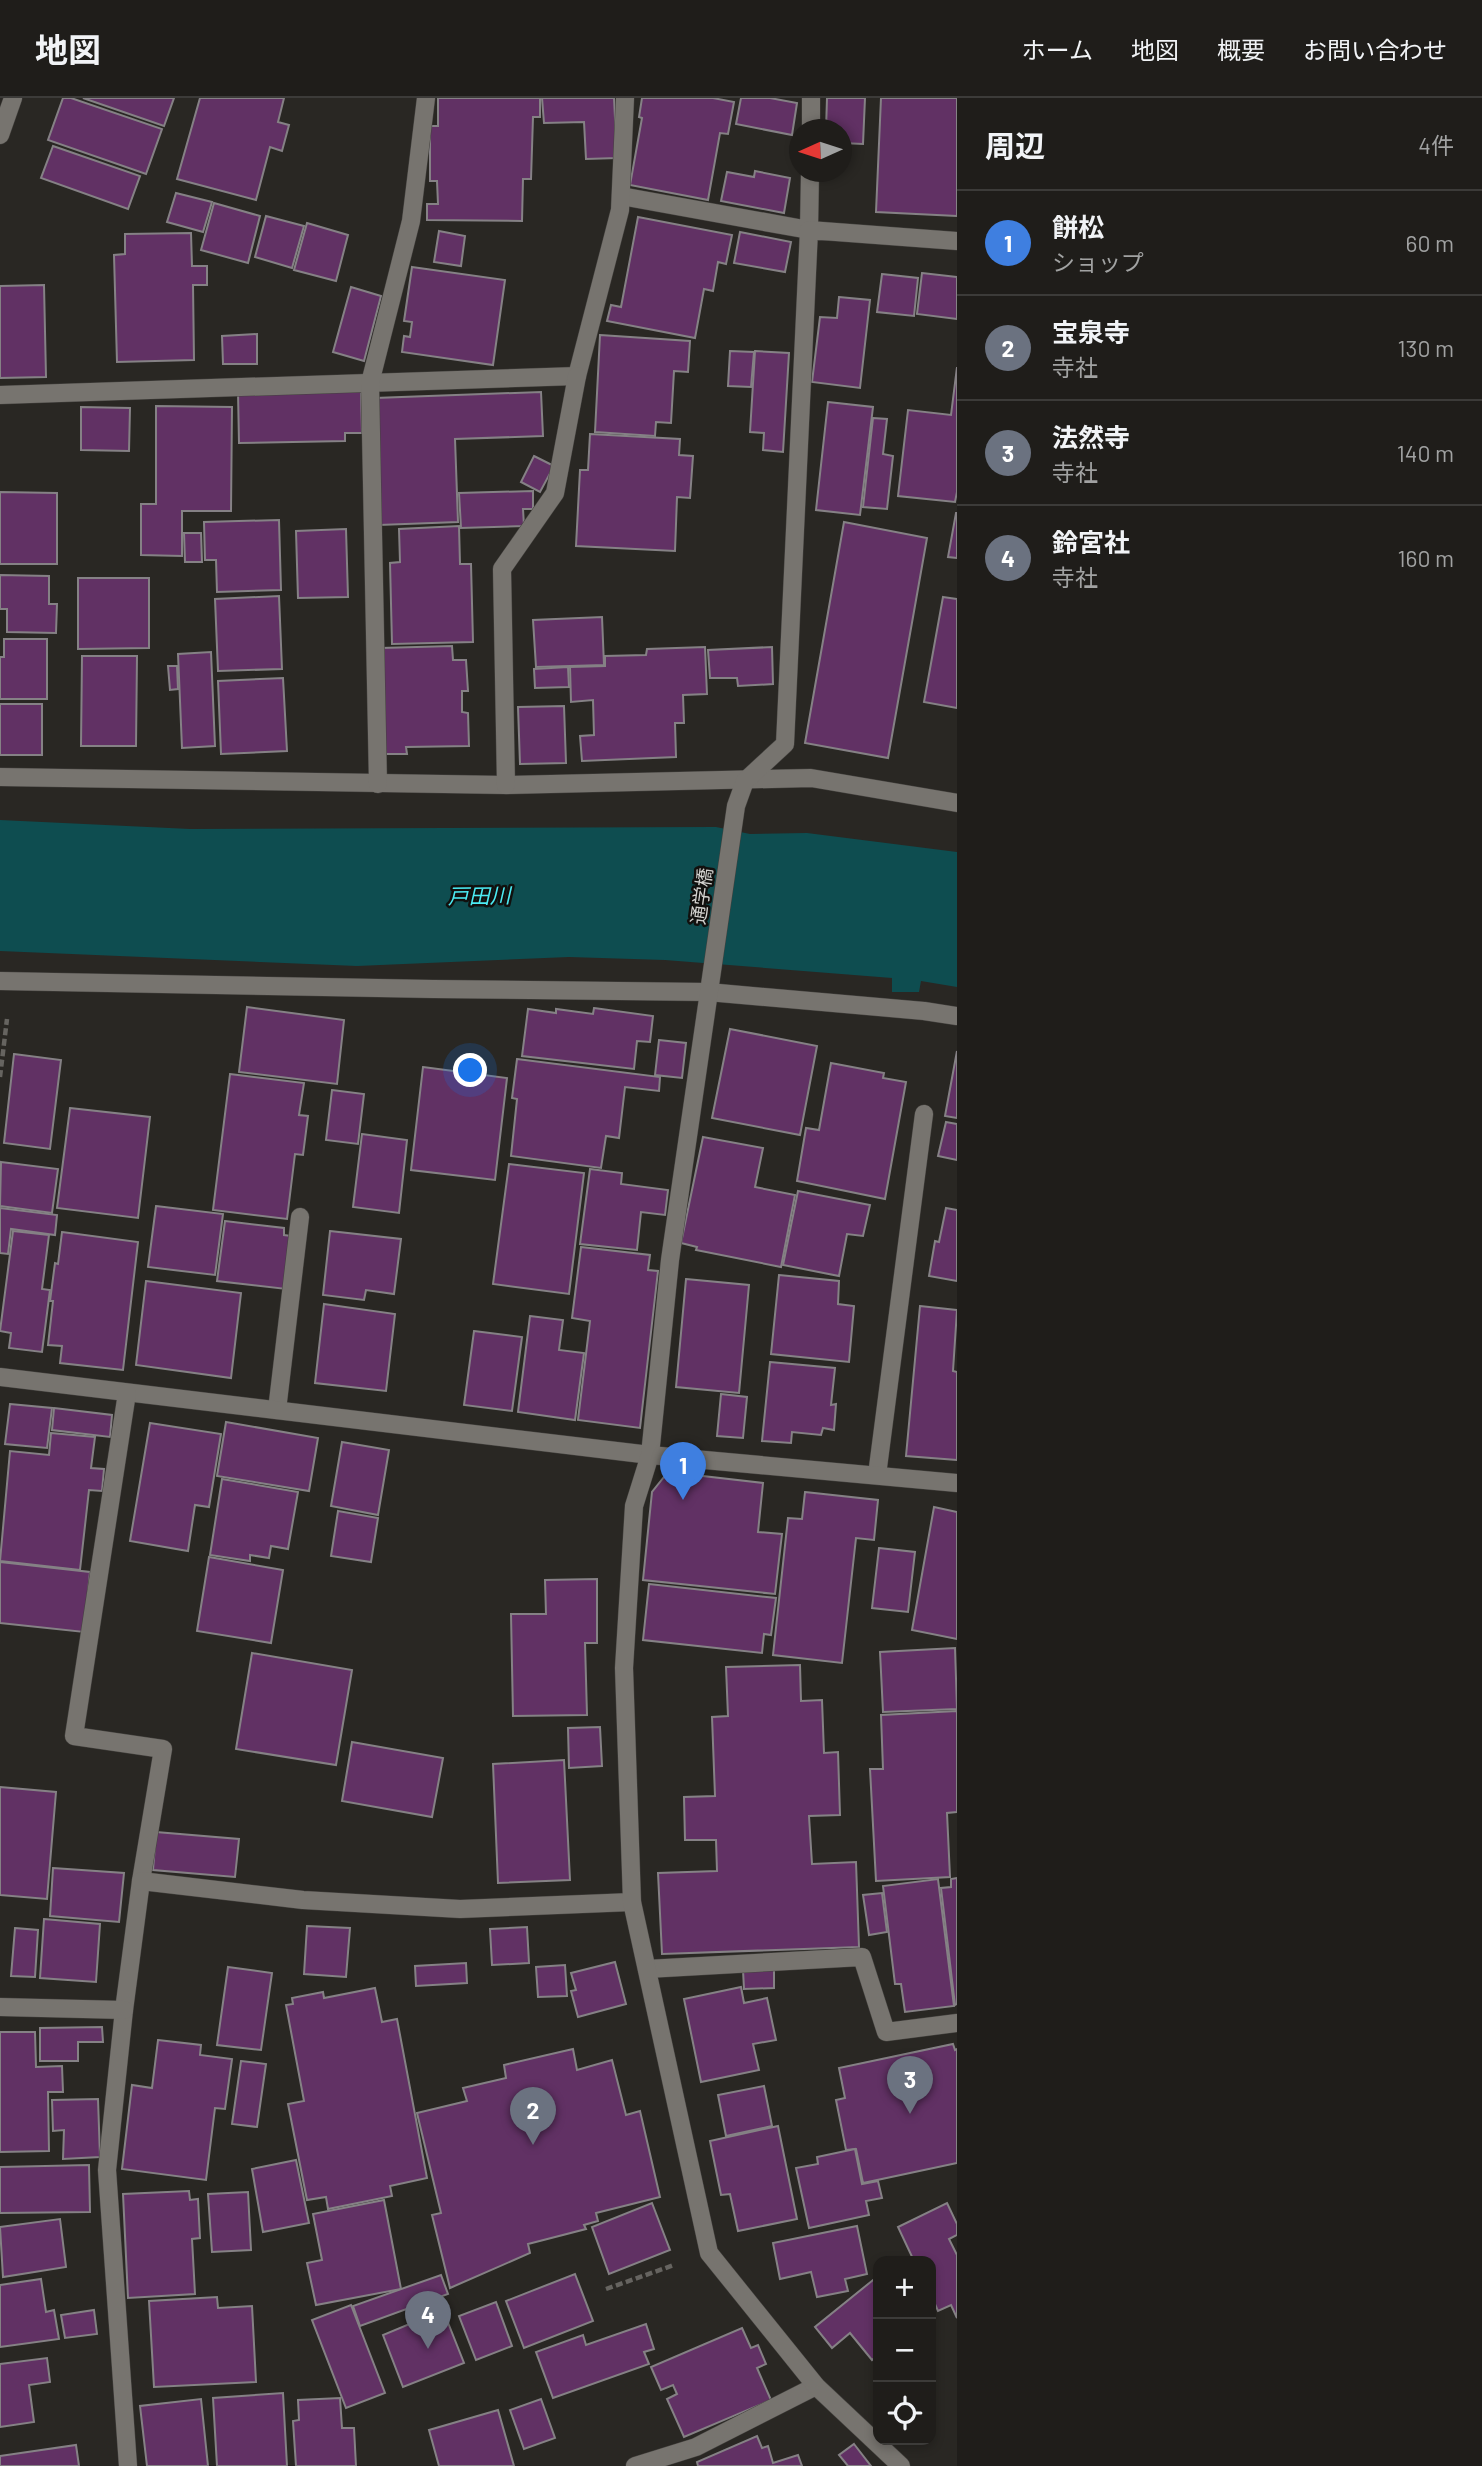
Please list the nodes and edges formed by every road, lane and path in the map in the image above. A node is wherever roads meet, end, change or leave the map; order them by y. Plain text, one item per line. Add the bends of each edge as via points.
1 (13, 98) edge
2 (426, 98) edge
3 (625, 98) edge
4 (811, 98) edge
5 (811, 119) edge
6 (0, 135) edge
7 (810, 182) edge
8 (621, 196) junction
9 (809, 230) junction
10 (957, 241) edge
11 (577, 376) junction
12 (370, 383) junction
13 (0, 395) edge
14 (0, 777) edge
15 (745, 781) junction
16 (378, 784) junction
17 (506, 785) junction
18 (957, 803) edge
19 (6, 982) edge
20 (708, 992) junction
21 (957, 1016) edge
22 (0, 1077) edge
23 (924, 1114) dead end
24 (300, 1217) dead end
25 (0, 1377) edge
26 (127, 1393) junction
27 (277, 1410) junction
28 (650, 1455) junction
29 (877, 1475) junction
30 (957, 1483) edge
31 (141, 1881) junction
32 (632, 1902) junction
33 (647, 1969) junction
34 (0, 2007) edge
35 (124, 2010) junction
36 (957, 2022) edge
37 (709, 2253) junction
38 (606, 2289) dead end
39 (816, 2386) junction
40 (128, 2466) edge
41 (635, 2466) edge
42 (901, 2466) edge

1 - 6 street
2 - 12 street via 411,221
3 - 8 street
4 - 5 street
7 - 9 street
8 - 9 street
8 - 11 street
9 - 10 street
9 - 15 street via 785,744
11 - 12 street
11 - 17 street via 555,494 502,569
12 - 13 street
12 - 16 street
14 - 16 street
15 - 17 street
15 - 18 street via 811,778
15 - 20 street, 通学橋 via 736,806
16 - 17 street
19 - 20 street
19 - 22 path
20 - 21 street
20 - 28 street, 通学橋 via 670,1260
23 - 29 street
24 - 27 street
25 - 26 street
26 - 27 street
26 - 31 street via 74,1736 163,1749
27 - 28 street
28 - 29 street
28 - 32 street, 通学橋 via 634,1506 624,1668
29 - 30 street
31 - 32 street via 303,1900 460,1909
31 - 35 street
32 - 33 street, 通学橋
33 - 36 street via 862,1957 887,2032
33 - 37 street, 通学橋
34 - 35 street
35 - 40 street via 107,2170
37 - 38 path
37 - 39 street
39 - 41 street via 696,2447
39 - 42 street

